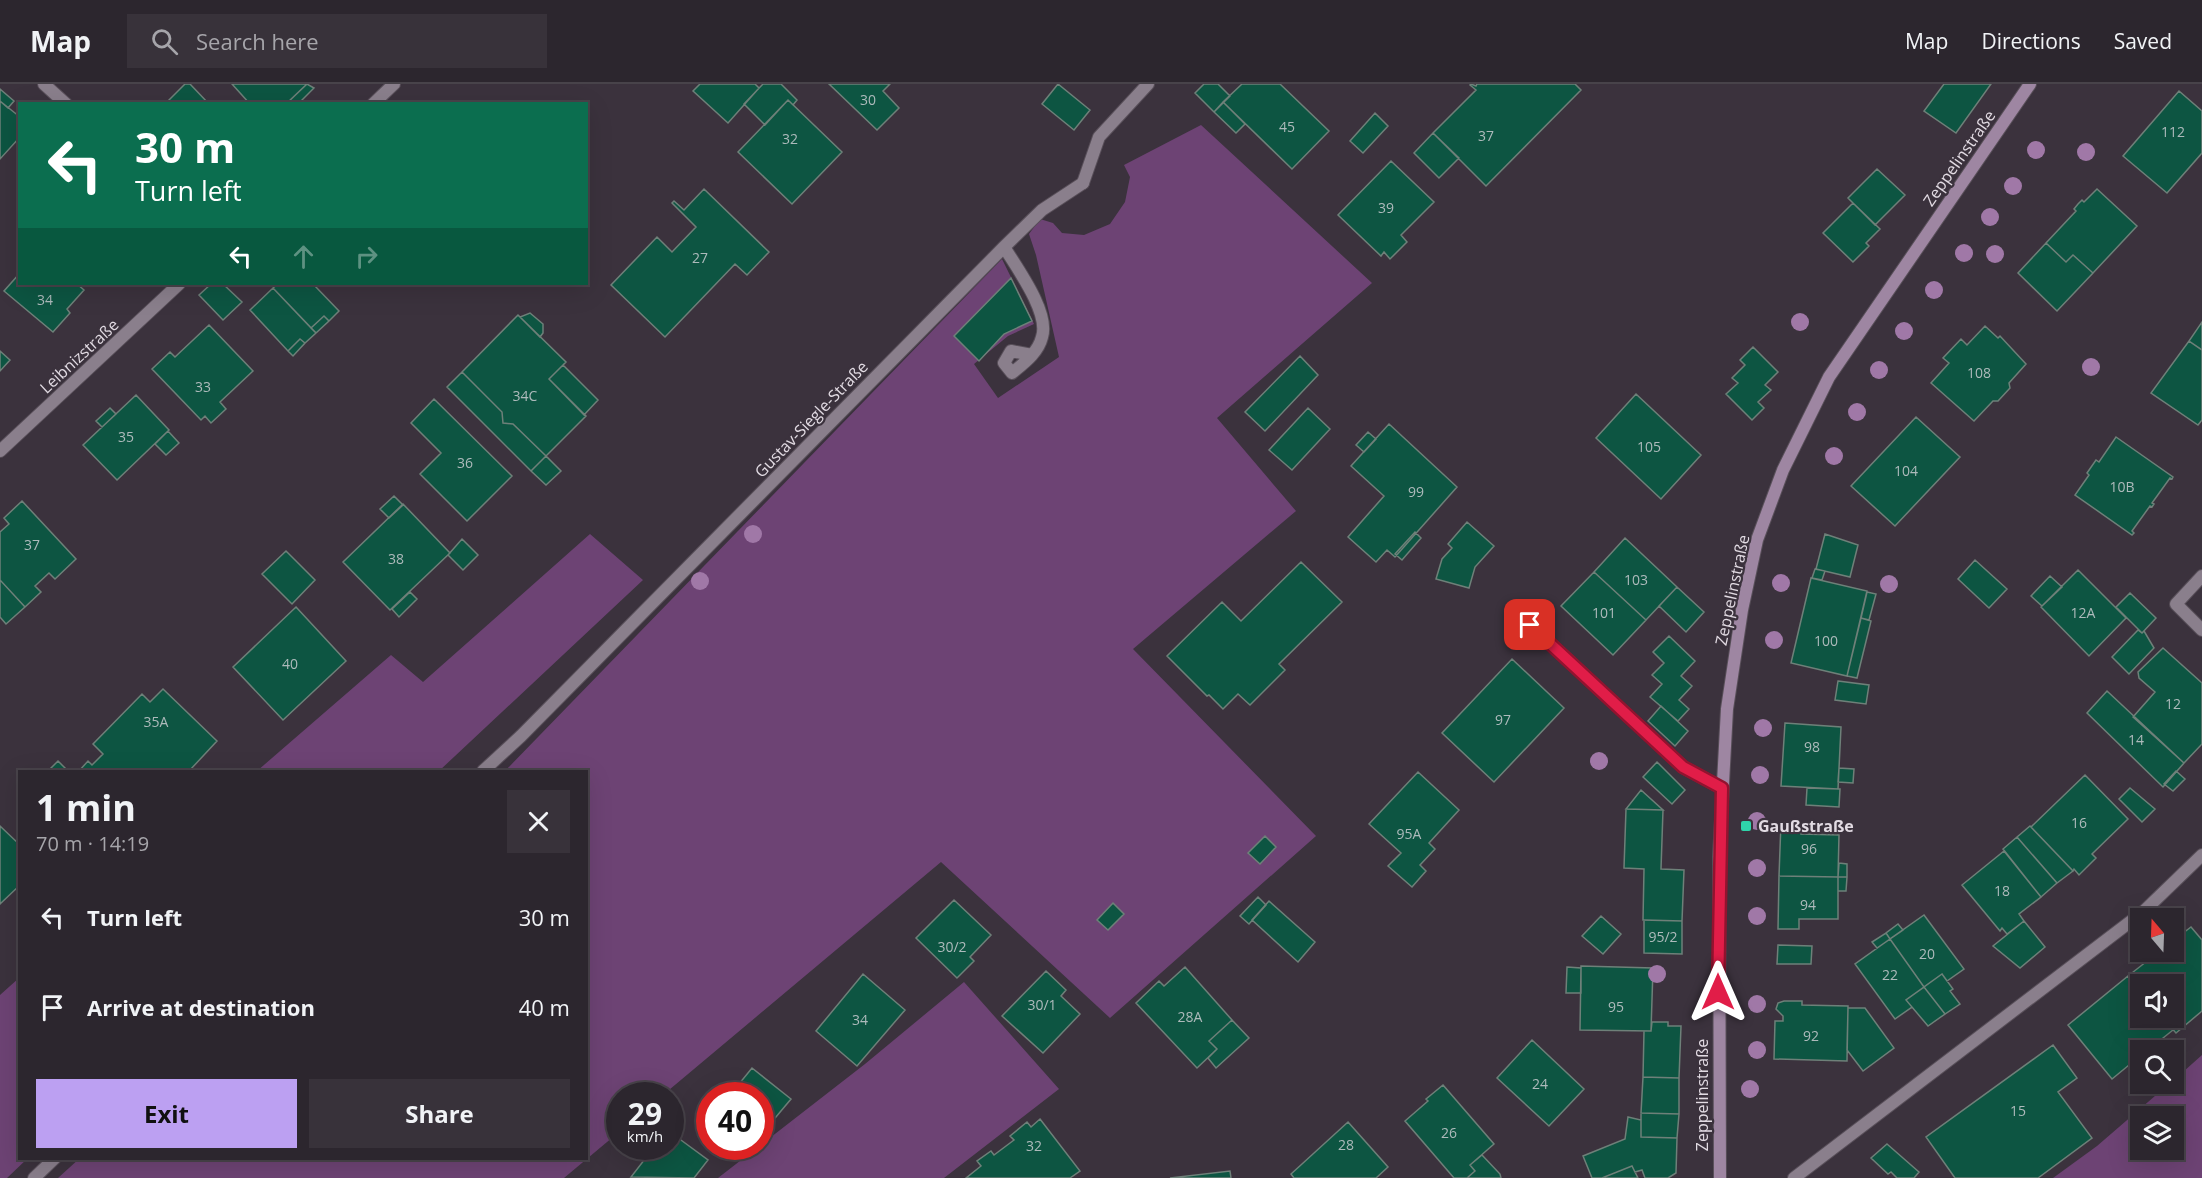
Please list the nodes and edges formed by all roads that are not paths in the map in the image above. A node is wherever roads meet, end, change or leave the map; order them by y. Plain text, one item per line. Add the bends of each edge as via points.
1 (44, 84) edge
2 (394, 84) edge
3 (1148, 84) edge
4 (2030, 84) edge
5 (64, 102) edge
6 (375, 102) edge
7 (1004, 247) junction
8 (178, 285) edge
9 (1032, 355) dead end
10 (0, 451) edge
11 (2202, 576) edge
12 (1513, 609) dead end
13 (2202, 630) edge
14 (484, 770) edge
15 (1722, 788) junction
16 (2202, 855) edge
17 (53, 1160) edge
18 (34, 1178) edge
19 (1719, 1178) edge
20 (1794, 1178) edge

1 - 5 street
2 - 6 street
3 - 7 street, Gustav-Siegle-Straße via 1099,137 1083,183 1042,210
4 - 15 street, Zeppelinstraße via 1829,377 1783,470 1757,540 1742,610 1726,709
7 - 9 street via 1042,314 1043,336
7 - 14 street, Gustav-Siegle-Straße
8 - 10 street, Leibnizstraße
11 - 13 street via 2176,604
12 - 15 street via 1683,767
15 - 19 street, Zeppelinstraße
16 - 20 street via 2143,912
17 - 18 street

